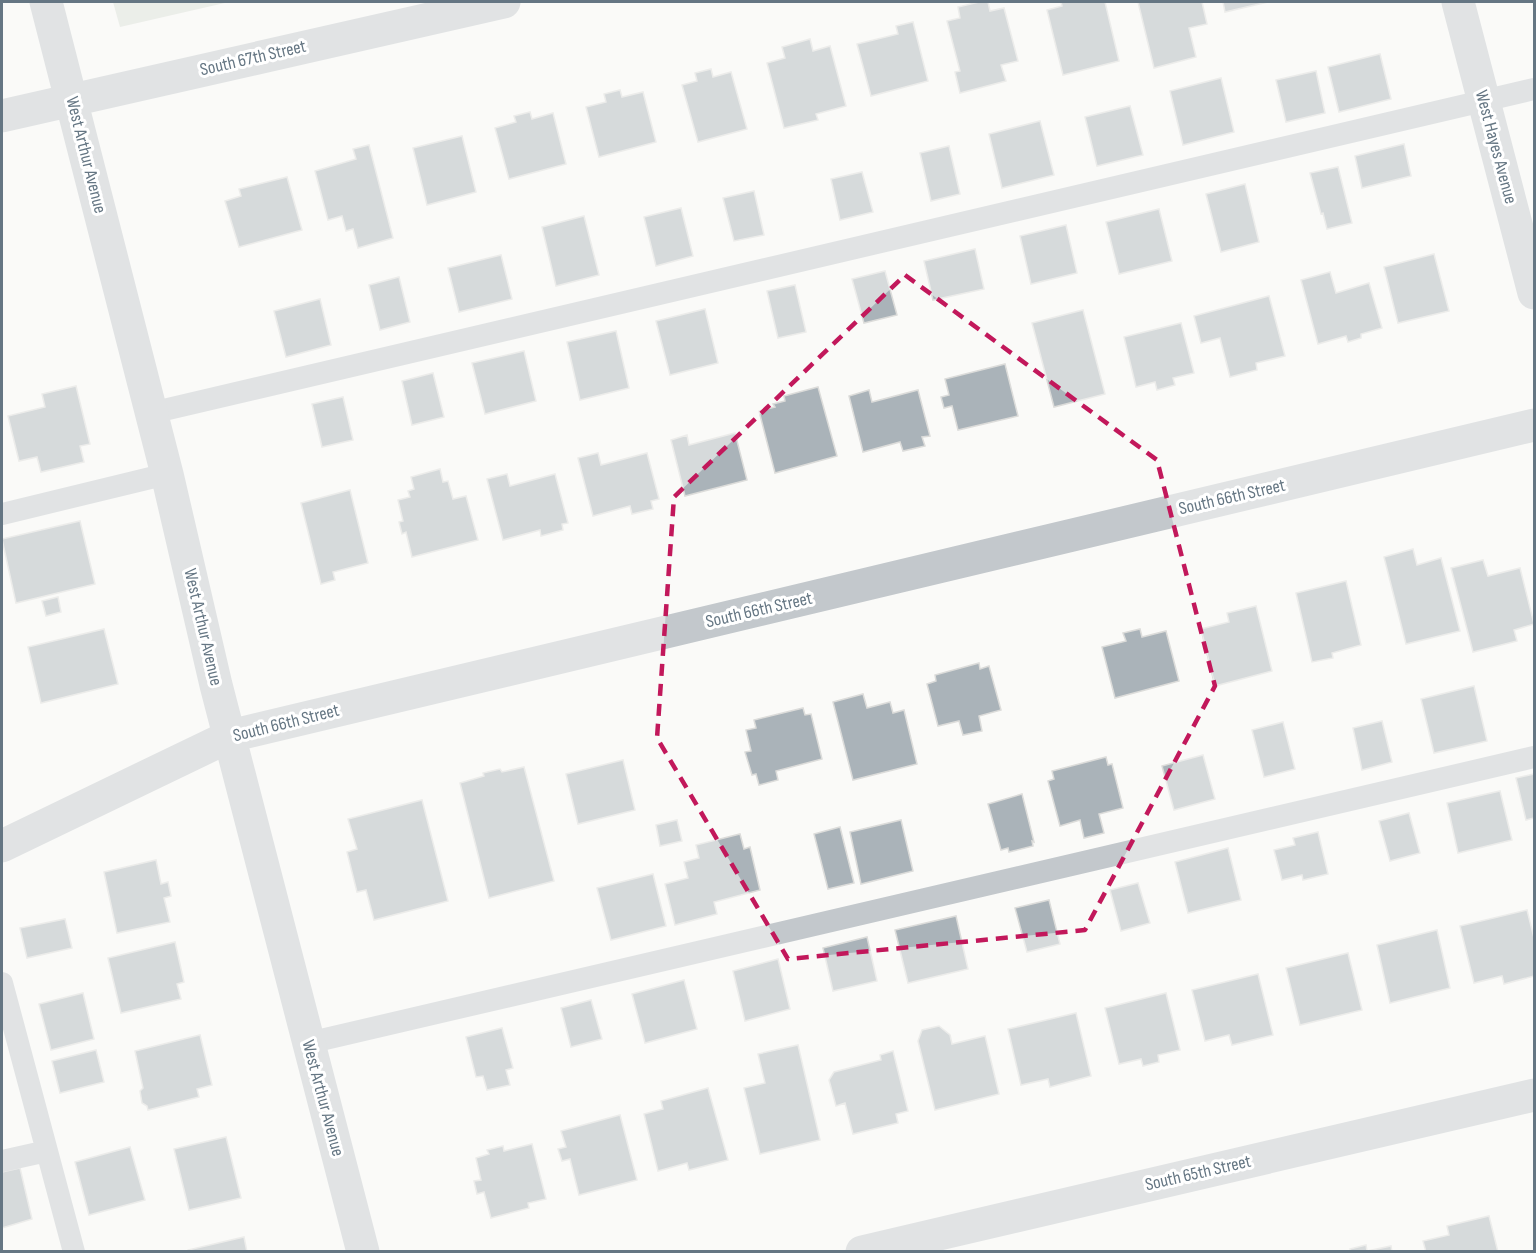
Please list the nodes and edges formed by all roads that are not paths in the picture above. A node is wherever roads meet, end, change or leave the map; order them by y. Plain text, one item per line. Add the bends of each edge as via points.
1 (46, 2) edge
2 (504, 2) edge
3 (1458, 2) edge
4 (1534, 89) edge
5 (72, 100) junction
6 (1484, 100) junction
7 (2, 116) edge
8 (1534, 293) edge
9 (151, 413) junction
10 (1534, 425) edge
11 (167, 474) junction
12 (2, 514) edge
13 (230, 736) junction
14 (1534, 757) edge
15 (2, 846) edge
16 (2, 983) edge
17 (308, 1043) junction
18 (1534, 1095) edge
19 (47, 1151) junction
20 (2, 1161) edge
21 (74, 1251) edge
22 (363, 1251) edge
23 (862, 1251) edge

1 - 5 street, West Arthur Avenue
2 - 5 street, South 67th Street
3 - 6 street, West Hayes Avenue
4 - 6 lane
5 - 7 street, South 67th Street
5 - 9 street, West Arthur Avenue
6 - 8 street, West Hayes Avenue
6 - 9 lane
9 - 11 street, West Arthur Avenue
10 - 13 street, South 66th Street
11 - 12 lane
11 - 13 street, West Arthur Avenue
13 - 15 street, South 66th Street
13 - 17 street, West Arthur Avenue
14 - 17 lane
16 - 19 lane
17 - 22 street, West Arthur Avenue
18 - 23 street, South 65th Street
19 - 20 lane
19 - 21 lane

